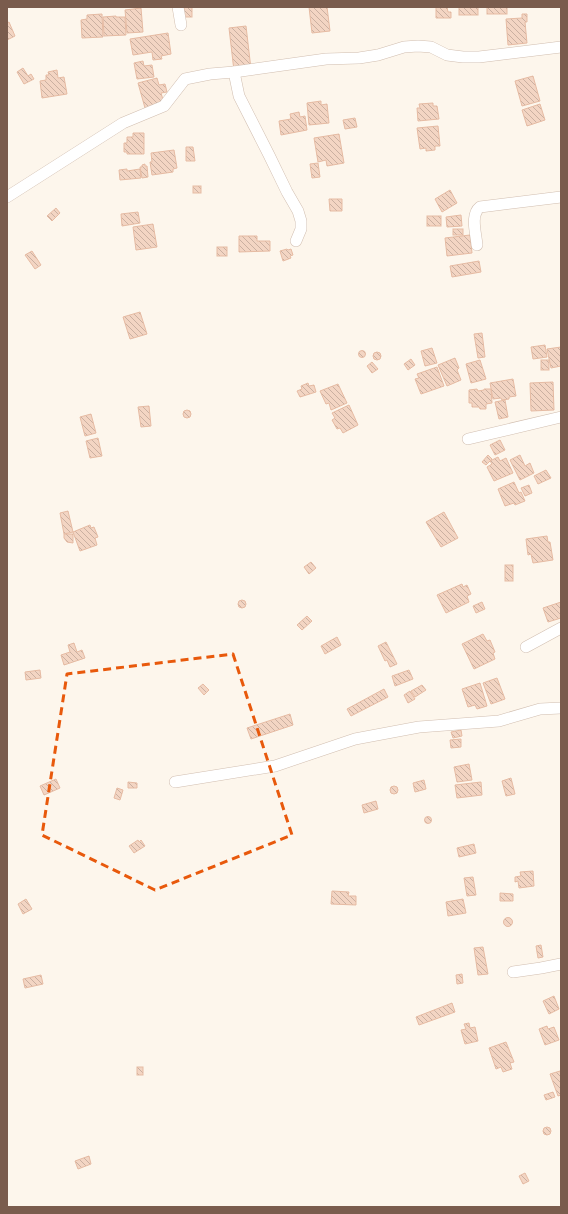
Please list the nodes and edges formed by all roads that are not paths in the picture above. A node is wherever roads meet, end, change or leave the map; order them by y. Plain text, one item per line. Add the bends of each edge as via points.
1 (178, 7) edge
2 (181, 25) dead end
3 (561, 47) edge
4 (234, 72) junction
5 (7, 197) edge
6 (561, 197) edge
7 (296, 241) dead end
8 (477, 244) dead end
9 (561, 417) edge
10 (468, 439) dead end
11 (561, 628) edge
12 (526, 647) dead end
13 (561, 708) edge
14 (175, 782) dead end
15 (561, 964) edge
16 (513, 972) dead end

1 - 2 street
3 - 4 street via 463,57 447,55 431,47 404,47 359,58 326,59
4 - 5 street via 185,79 164,106 124,123
4 - 7 street via 239,96 298,211 301,229
6 - 8 street via 480,207 474,217
9 - 10 street
11 - 12 street
13 - 14 street via 540,709 499,721 419,727 355,739 276,766
15 - 16 street

